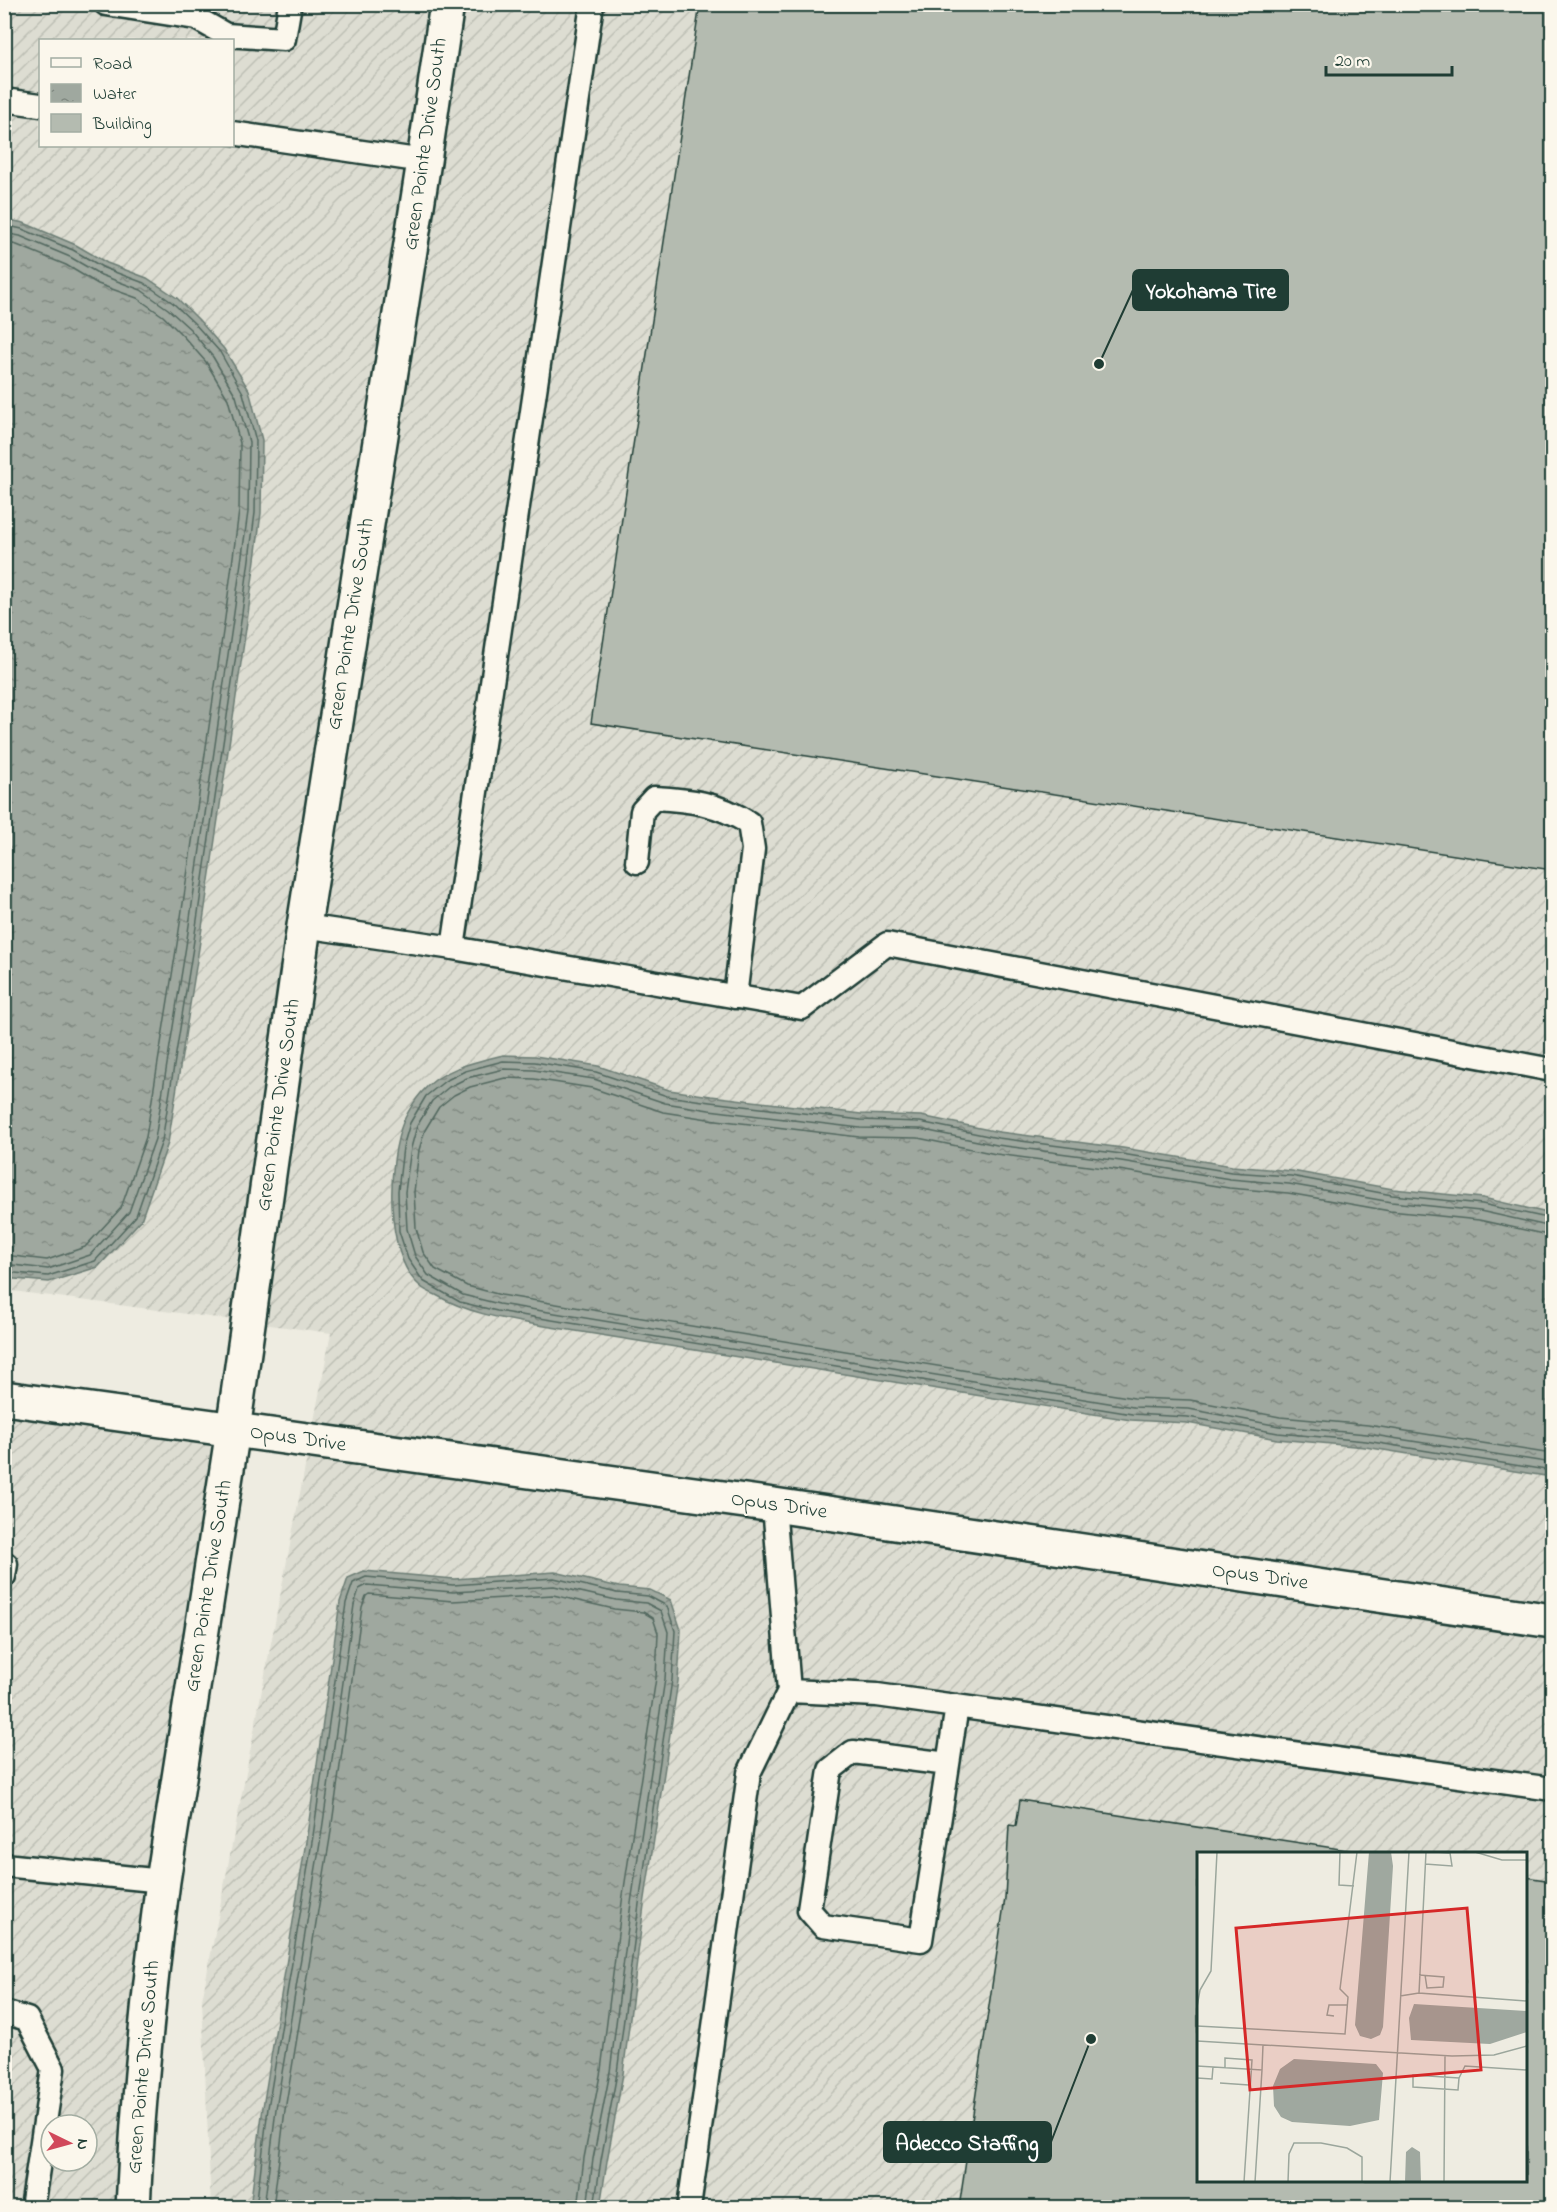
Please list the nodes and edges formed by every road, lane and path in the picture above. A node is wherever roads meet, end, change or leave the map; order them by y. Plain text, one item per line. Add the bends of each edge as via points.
1 (106, 4) edge
2 (290, 4) edge
3 (447, 4) edge
4 (592, 4) edge
5 (197, 11) edge
6 (193, 39) edge
7 (4, 100) edge
8 (39, 105) edge
9 (234, 133) edge
10 (424, 161) junction
11 (637, 862) dead end
12 (304, 926) junction
13 (453, 948) junction
14 (735, 997) junction
15 (1552, 1070) edge
16 (4, 1398) edge
17 (233, 1430) junction
18 (774, 1505) junction
19 (4, 1564) edge
20 (4, 1576) edge
21 (1552, 1621) edge
22 (789, 1691) junction
23 (957, 1706) junction
24 (948, 1764) junction
25 (1552, 1789) edge
26 (4, 1865) edge
27 (163, 1881) junction
28 (4, 2012) edge
29 (32, 2208) edge
30 (133, 2208) edge
31 (689, 2208) edge

1 - 5 lane
2 - 5 lane via 284,39 226,35
3 - 10 street, Green Pointe Drive South
4 - 13 lane
5 - 6 lane
7 - 8 lane
9 - 10 lane
10 - 12 street, Green Pointe Drive South
11 - 14 lane via 642,811 654,798 696,801 730,811 749,823 753,849
12 - 13 lane
12 - 17 street, Green Pointe Drive South
13 - 14 lane
14 - 15 lane via 802,1008 887,944
16 - 17 street, Opus Drive
17 - 18 street, Opus Drive
17 - 27 street, Green Pointe Drive South
18 - 21 street, Opus Drive
18 - 22 lane
19 - 20 lane
22 - 23 lane via 877,1695
22 - 31 lane via 749,1773
23 - 24 lane
23 - 25 lane
24 - 24 lane via 921,1940 823,1926 809,1910 830,1770 853,1752
26 - 27 lane
27 - 30 street, Green Pointe Drive South via 151,1977
28 - 29 lane via 27,2019 53,2069

